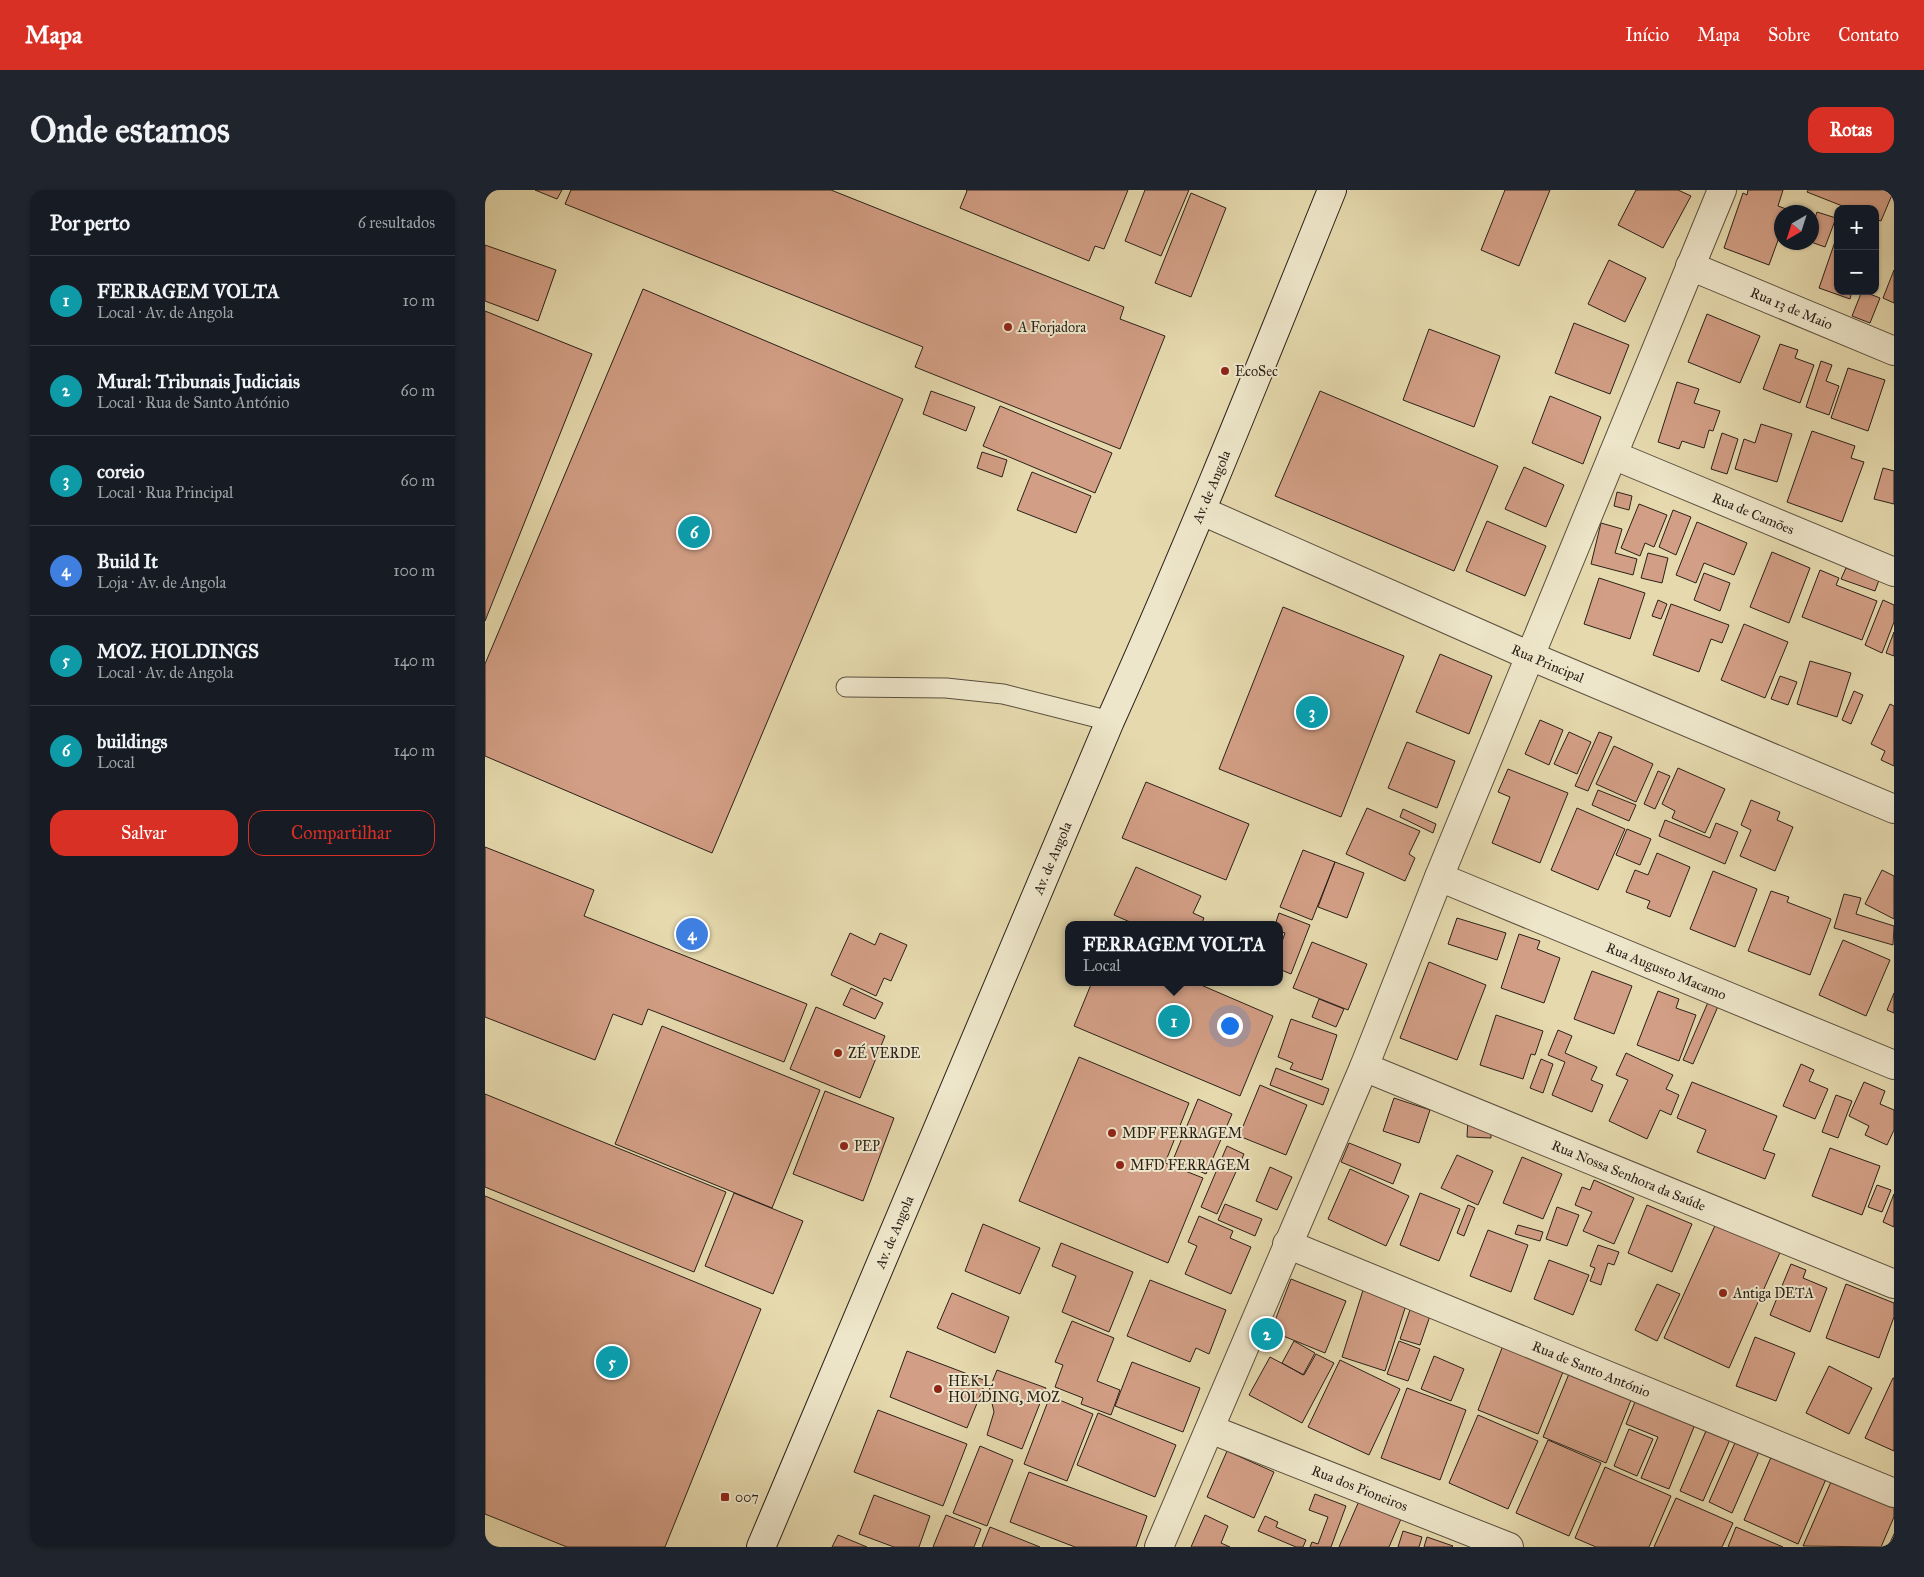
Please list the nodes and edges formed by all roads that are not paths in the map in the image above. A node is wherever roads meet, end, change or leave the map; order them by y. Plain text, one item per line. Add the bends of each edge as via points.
1 (1332, 190) edge
2 (1722, 190) edge
3 (1691, 266) junction
4 (1894, 351) edge
5 (1613, 455) junction
6 (1202, 511) junction
7 (1894, 572) edge
8 (1530, 656) junction
9 (846, 687) dead end
10 (1110, 721) junction
11 (1894, 809) edge
12 (1439, 877) junction
13 (1894, 1065) edge
14 (1364, 1067) junction
15 (1287, 1244) junction
16 (1894, 1284) edge
17 (1210, 1429) junction
18 (1894, 1493) edge
19 (765, 1536) edge
20 (1159, 1547) edge
21 (1509, 1547) edge

1 - 6 street, Av. de Angola
2 - 3 street
3 - 4 street, Rua 13 de Maio
3 - 5 street
5 - 7 street, Rua de Camões
5 - 8 street
6 - 8 street, Rua Principal
6 - 10 street, Av. de Angola
8 - 11 street, Rua Principal
8 - 12 street
9 - 10 lane via 946,688 1003,694
10 - 19 street, Av. de Angola
12 - 13 street, Rua Augusto Macamo
12 - 14 street
14 - 15 street
14 - 16 street, Rua Nossa Senhora da Saúde
15 - 17 street
15 - 18 street, Rua de Santo António
17 - 20 street
17 - 21 street, Rua dos Pioneiros

